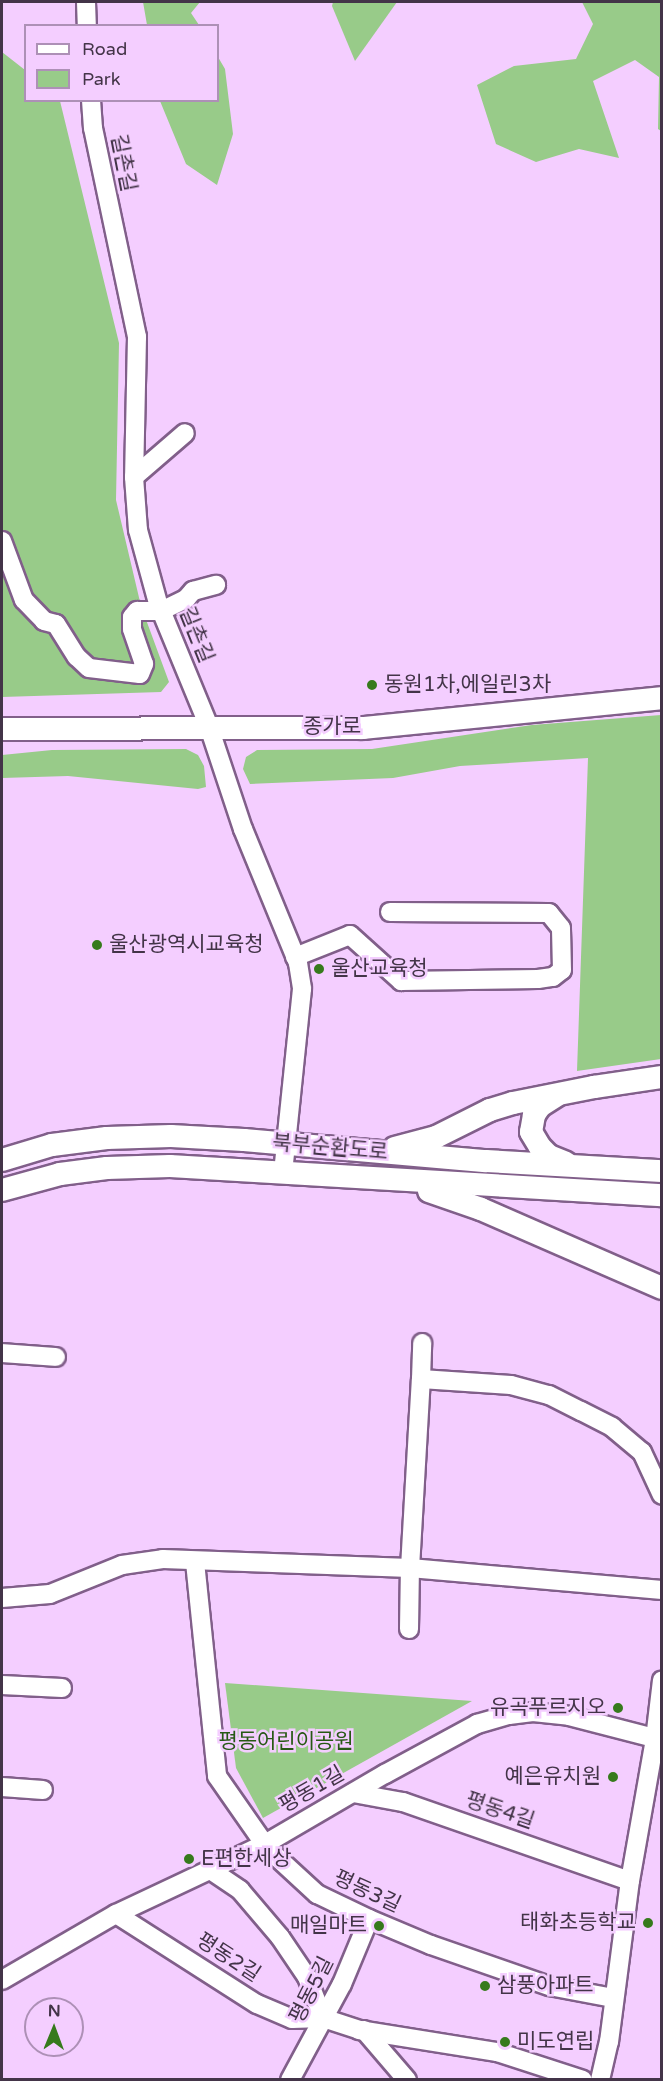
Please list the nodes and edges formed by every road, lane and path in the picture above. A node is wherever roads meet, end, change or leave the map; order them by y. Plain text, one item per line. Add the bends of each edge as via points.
1 (86, 2) edge
2 (87, 24) edge
3 (91, 102) edge
4 (185, 433) dead end
5 (134, 477) junction
6 (2, 541) edge
7 (216, 585) dead end
8 (161, 611) junction
9 (662, 698) edge
10 (209, 727) junction
11 (2, 729) edge
12 (390, 912) dead end
13 (295, 957) junction
14 (662, 1077) edge
15 (563, 1093) junction
16 (286, 1144) junction
17 (368, 1151) junction
18 (2, 1160) edge
19 (577, 1167) junction
20 (662, 1171) edge
21 (283, 1173) junction
22 (390, 1181) junction
23 (2, 1190) edge
24 (662, 1195) edge
25 (662, 1288) edge
26 (422, 1343) dead end
27 (2, 1353) edge
28 (56, 1357) dead end
29 (421, 1379) junction
30 (662, 1495) edge
31 (195, 1562) junction
32 (410, 1568) junction
33 (662, 1590) edge
34 (2, 1598) edge
35 (409, 1629) dead end
36 (662, 1680) edge
37 (2, 1685) edge
38 (62, 1688) dead end
39 (658, 1739) edge
40 (2, 1787) edge
41 (43, 1790) dead end
42 (353, 1793) junction
43 (265, 1844) junction
44 (212, 1871) junction
45 (630, 1881) junction
46 (116, 1914) junction
47 (369, 1919) junction
48 (2, 1980) edge
49 (614, 1998) junction
50 (323, 2018) junction
51 (364, 2031) junction
52 (290, 2079) edge
53 (407, 2079) edge
54 (583, 2079) edge
55 (600, 2079) edge

1 - 2 street
3 - 5 street, 길촌길 via 93,128 137,337
4 - 5 street
5 - 8 street, 길촌길 via 138,530
6 - 8 street via 24,600 44,621 56,624 89,668 141,674 144,664 132,630 132,617 137,612
7 - 8 street via 193,591 186,599
8 - 10 street, 길촌길
9 - 10 main road, 종가로 via 363,728
10 - 11 main road, 종가로
10 - 13 street, 길촌길 via 243,829
12 - 13 street via 549,913 561,928 562,970 538,980 401,981 372,947 350,935
13 - 16 street, 길촌길 via 302,989
14 - 15 main road
15 - 17 main road via 490,1110 419,1143
15 - 19 main road via 540,1106 531,1132 549,1156
16 - 17 main road, 북부순환도로
16 - 18 main road, 북부순환도로 via 171,1136 107,1138 52,1145
16 - 21 street, 길촌길
17 - 19 main road, 북부순환도로
19 - 20 main road, 북부순환도로
21 - 22 main road, 북부순환도로
21 - 23 main road, 북부순환도로 via 170,1166 107,1168 60,1174
22 - 24 main road, 북부순환도로
22 - 25 main road via 482,1209
26 - 29 street
27 - 28 street
29 - 30 street via 511,1385 549,1395 612,1427 642,1452
29 - 32 street
31 - 32 street
31 - 34 street via 137,1562 50,1594
31 - 43 street, 평동3길 via 217,1776
32 - 33 street
32 - 35 street
36 - 39 street
37 - 38 street
39 - 42 street, 평동1길 via 569,1716 533,1712 509,1715 477,1724
39 - 45 street
40 - 41 street
42 - 43 street, 평동1길
42 - 45 street, 평동4길 via 403,1802
43 - 44 street, 평동1길
43 - 47 street, 평동3길 via 318,1894
44 - 46 street, 평동1길
44 - 50 street, 평동2길 via 240,1890 280,1937 307,1977
45 - 49 street
46 - 48 street, 평동1길
46 - 50 street, 평동2길 via 257,2004 292,2019
47 - 49 street, 평동3길 via 549,1986
47 - 50 street, 평동5길
49 - 55 street
50 - 51 street, 평동2길
50 - 52 street, 평동5길
51 - 53 street
51 - 54 street, 평동2길 via 497,2052

